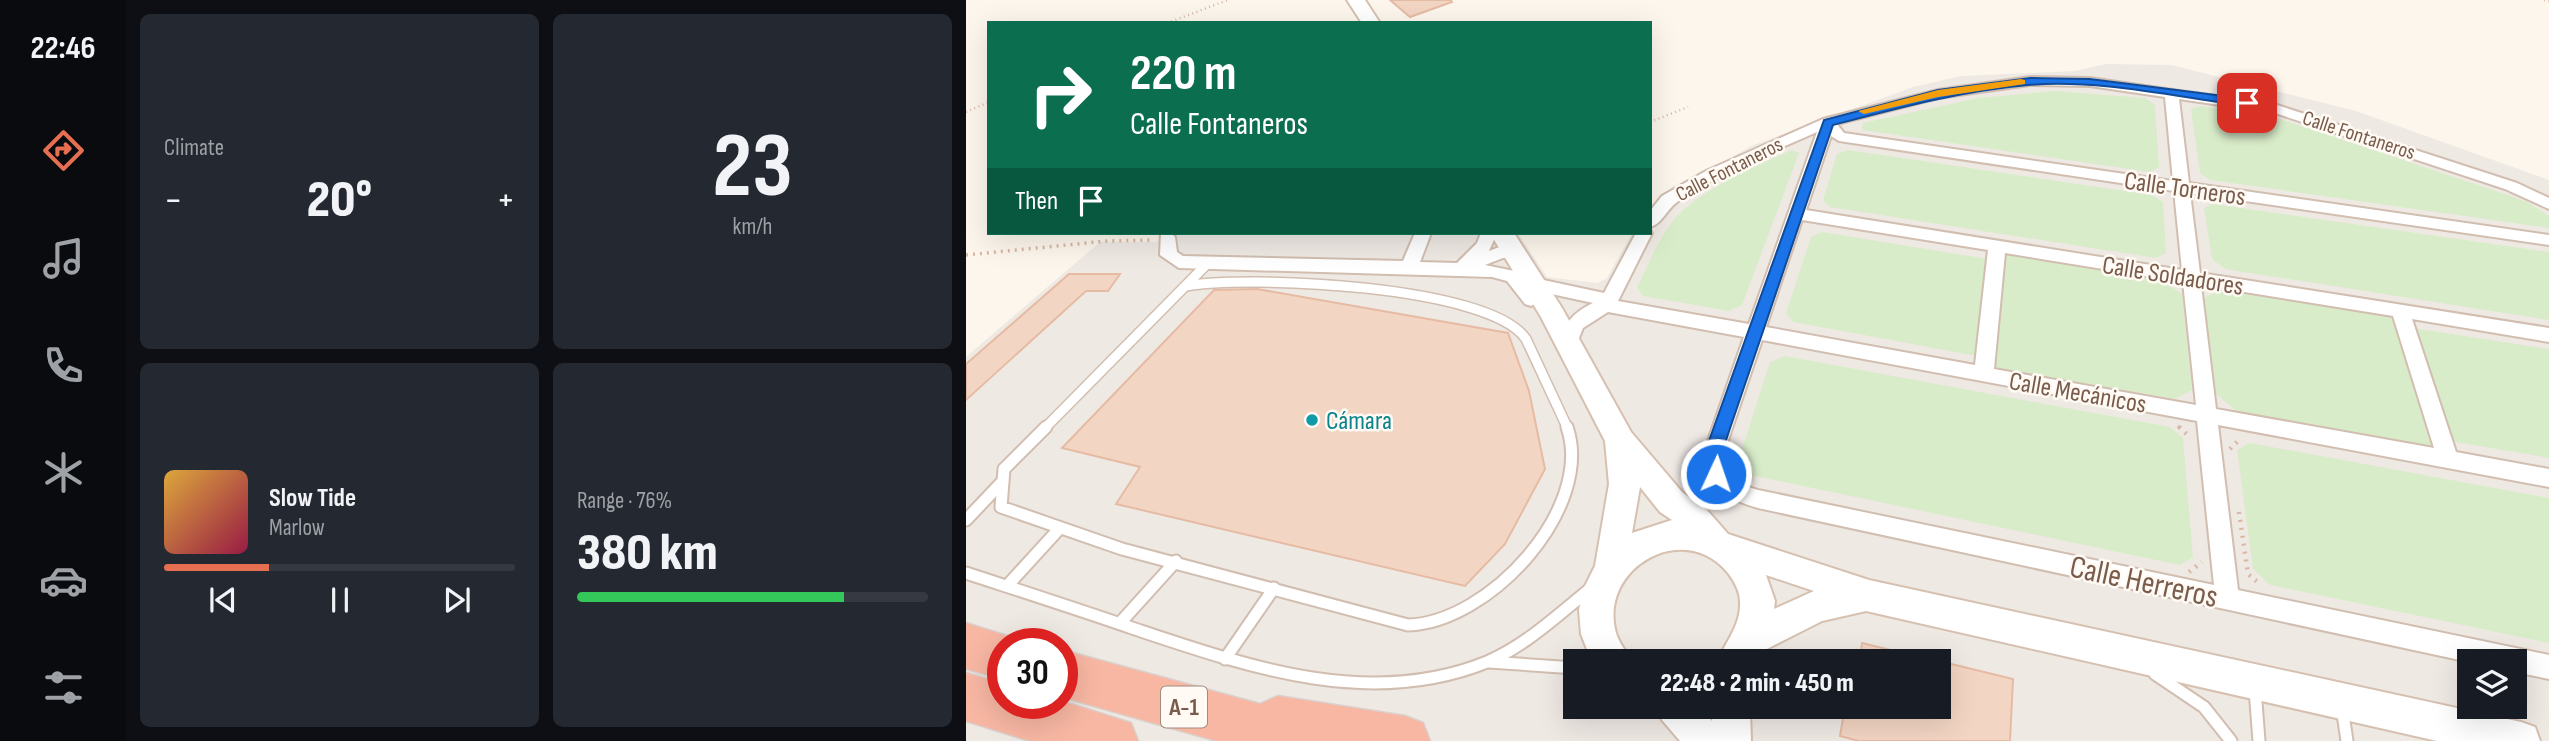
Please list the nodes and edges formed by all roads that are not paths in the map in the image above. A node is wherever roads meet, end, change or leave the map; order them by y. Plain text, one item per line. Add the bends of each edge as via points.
1 (1356, 0) edge
2 (1370, 21) edge
3 (2171, 92) junction
4 (1828, 122) junction
5 (2182, 187) junction
6 (2549, 204) edge
7 (1796, 214) junction
8 (1652, 220) edge
9 (1422, 235) edge
10 (1488, 235) edge
11 (1643, 235) edge
12 (1167, 239) road end
13 (2549, 240) edge
14 (1511, 247) edge
15 (1997, 247) junction
16 (1208, 263) junction
17 (1409, 267) junction
18 (1459, 269) junction
19 (1492, 271) junction
20 (2190, 278) junction
21 (1534, 284) junction
22 (1186, 286) junction
23 (1582, 293) junction
24 (1606, 305) junction
25 (2400, 311) junction
26 (1561, 329) junction
27 (1755, 331) junction
28 (2549, 335) edge
29 (1984, 375) junction
30 (2206, 415) junction
31 (1620, 441) junction
32 (2448, 460) junction
33 (2549, 478) edge
34 (1003, 481) junction
35 (966, 520) edge
36 (1059, 528) junction
37 (1720, 543) junction
38 (1176, 561) junction
39 (1609, 572) junction
40 (966, 573) edge
41 (1007, 586) junction
42 (1274, 589) junction
43 (1866, 595) junction
44 (2227, 599) junction
45 (1119, 624) junction
46 (966, 646) edge
47 (1605, 649) edge
48 (1743, 649) edge
49 (1745, 649) edge
50 (2105, 649) junction
51 (987, 652) edge
52 (1225, 659) junction
53 (1488, 662) junction
54 (1563, 667) edge
55 (2549, 667) edge
56 (1078, 678) edge
57 (2254, 682) junction
58 (966, 697) edge
59 (2341, 701) junction
60 (1182, 707) junction
61 (966, 711) edge
62 (1686, 719) edge
63 (1731, 719) edge
64 (1056, 741) edge
65 (1113, 741) edge
66 (1305, 741) edge
67 (1405, 741) edge
68 (1705, 741) edge
69 (1732, 741) edge
70 (2231, 741) edge
71 (2259, 741) edge
72 (2347, 741) edge
73 (2521, 741) edge

1 - 2 street
3 - 4 street, Calle Fontaneros via 2078,81 2030,81 1938,94
3 - 5 street
3 - 6 street, Calle Fontaneros via 2301,116 2511,186
4 - 5 street, Calle Torneros via 1839,137
4 - 7 street
4 - 8 street, Calle Fontaneros via 1711,174 1668,200
5 - 13 street, Calle Torneros
5 - 20 street
7 - 15 street, Calle Soldadores
7 - 27 street
9 - 17 street
10 - 18 street via 1485,245
11 - 24 street
12 - 16 street via 1174,260
14 - 18 street
14 - 19 street
14 - 21 street
15 - 20 street, Calle Soldadores
15 - 29 street
16 - 17 street
16 - 22 lane
17 - 18 street
18 - 19 street
19 - 26 street via 1518,280 1537,309
20 - 25 street, Calle Soldadores
20 - 30 street
21 - 23 street, Calle Mecánicos
21 - 26 street
22 - 34 lane via 1004,469
22 - 42 lane via 1224,278 1422,296 1504,320 1520,330 1574,445 1568,485 1546,533 1508,578 1471,608 1412,626
23 - 24 street, Calle Mecánicos
23 - 26 street via 1562,300
24 - 26 street via 1578,319 1571,328
24 - 27 street, Calle Mecánicos
25 - 28 street, Calle Soldadores
25 - 32 street
26 - 31 street
27 - 29 street, Calle Mecánicos
27 - 44 street, Calle Herreros via 1714,452 1716,474 1739,494
29 - 30 street, Calle Mecánicos
30 - 32 street, Calle Mecánicos
30 - 44 street
31 - 37 street via 1671,502
31 - 39 street via 1625,484
32 - 33 street, Calle Mecánicos
34 - 35 lane
34 - 36 lane via 1002,507
36 - 38 lane
36 - 41 lane
37 - 39 street via 1689,534 1667,535 1627,553
37 - 43 street
37 - 48 street via 1746,565 1756,588 1758,613
38 - 42 lane
38 - 45 lane
39 - 47 street via 1598,596 1595,618
39 - 53 lane via 1543,628
40 - 41 lane
41 - 45 lane
42 - 52 lane
43 - 49 street via 1816,606
43 - 50 street
44 - 55 street, Calle Herreros
45 - 52 lane
46 - 51 highway
50 - 57 street
50 - 70 lane via 2184,692 2204,707
52 - 53 lane via 1320,681 1373,685 1421,681
53 - 54 lane
56 - 60 highway, A-1
57 - 59 street
57 - 71 lane
58 - 65 highway
59 - 72 lane
59 - 73 street
60 - 66 highway, A-1
60 - 67 highway
61 - 64 highway
62 - 68 street
63 - 69 street

